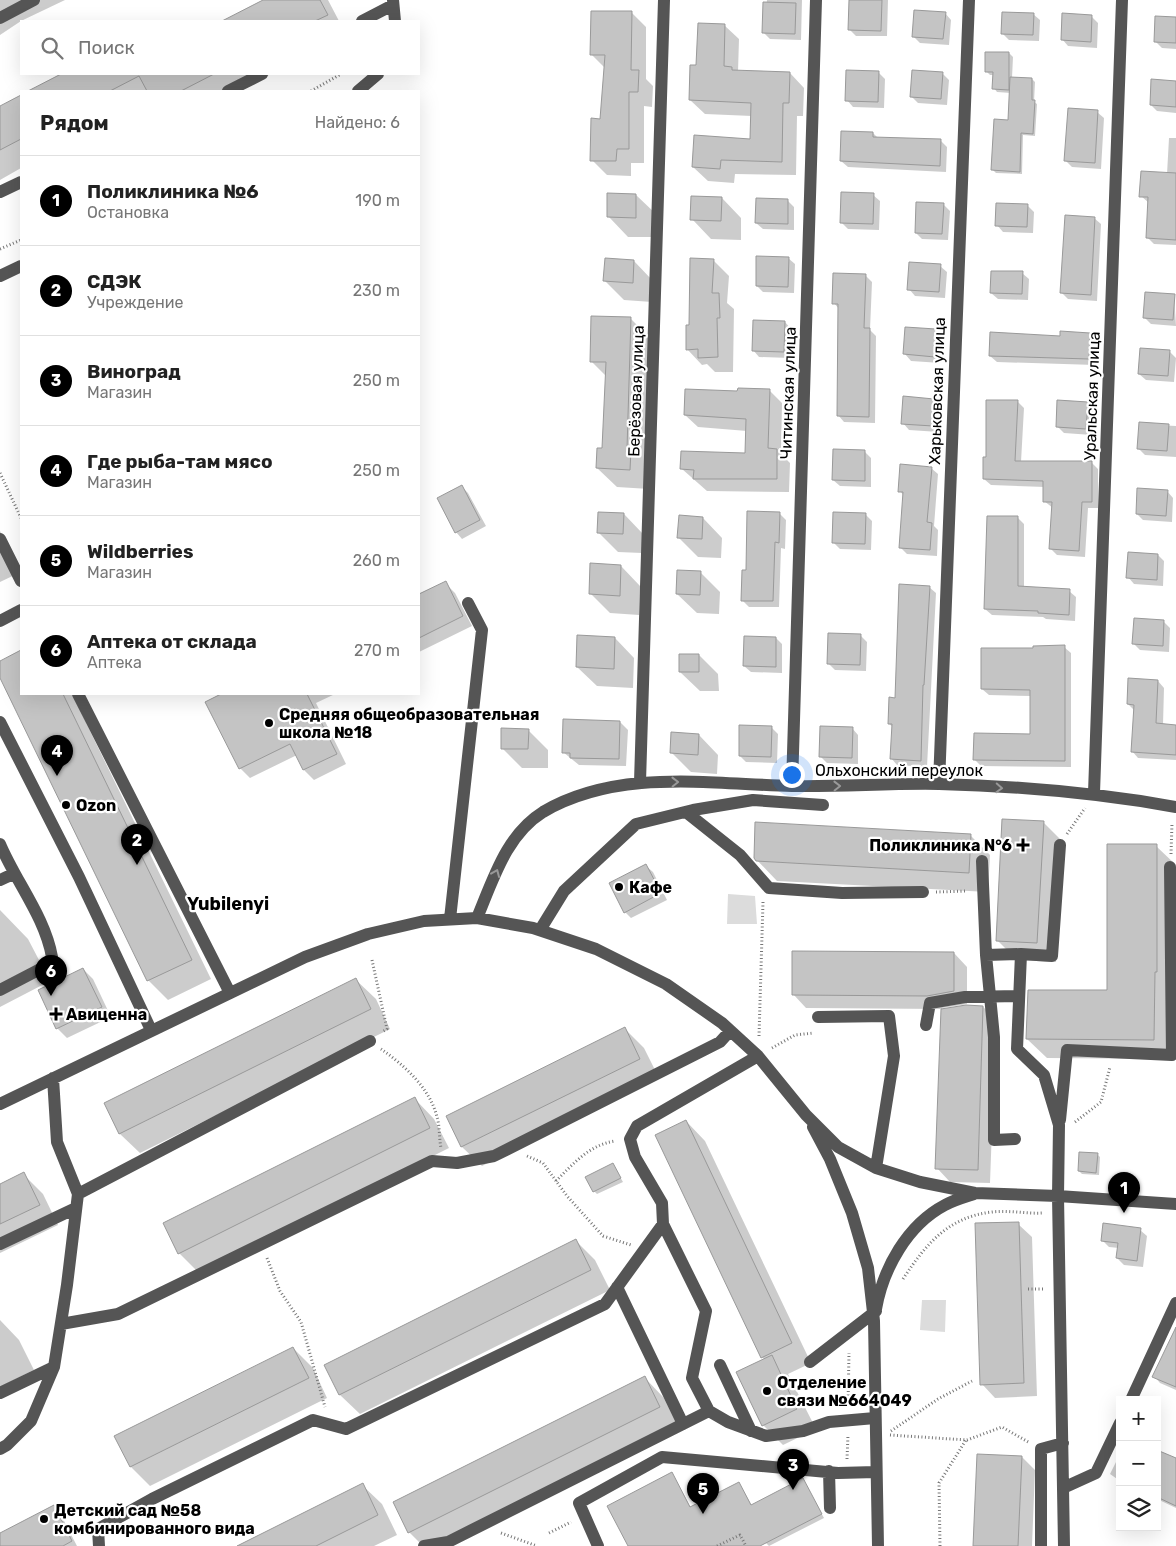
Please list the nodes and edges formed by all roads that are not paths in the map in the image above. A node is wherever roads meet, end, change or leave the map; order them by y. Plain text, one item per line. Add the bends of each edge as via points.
1 (34, 0) edge
2 (664, 0) edge
3 (816, 0) edge
4 (969, 0) edge
5 (1122, 0) edge
6 (393, 2) edge
7 (0, 18) edge
8 (364, 20) edge
9 (395, 20) edge
10 (260, 75) edge
11 (377, 75) edge
12 (230, 90) edge
13 (359, 90) edge
14 (20, 182) edge
15 (0, 192) edge
16 (20, 266) edge
17 (0, 276) edge
18 (0, 539) edge
19 (6, 564) edge
20 (20, 581) edge
21 (468, 603) dead end
22 (20, 611) edge
23 (0, 621) edge
24 (79, 695) edge
25 (0, 722) edge
26 (640, 782) junction
27 (938, 784) junction
28 (792, 786) junction
29 (1094, 793) junction
30 (823, 804) dead end
31 (1174, 807) edge
32 (686, 812) junction
33 (0, 844) edge
34 (1060, 845) road end
35 (982, 861) dead end
36 (0, 865) edge
37 (1170, 867) road end
38 (13, 874) junction
39 (0, 880) edge
40 (923, 892) road end
41 (477, 918) junction
42 (450, 919) junction
43 (540, 930) junction
44 (1021, 954) junction
45 (986, 955) junction
46 (0, 990) edge
47 (230, 993) junction
48 (990, 995) junction
49 (1019, 996) junction
50 (818, 1017) dead end
51 (926, 1024) dead end
52 (152, 1030) junction
53 (730, 1031) junction
54 (370, 1041) road end
55 (758, 1056) junction
56 (53, 1078) junction
57 (0, 1104) edge
58 (806, 1115) junction
59 (1059, 1130) junction
60 (1014, 1139) dead end
61 (876, 1168) junction
62 (78, 1194) junction
63 (975, 1194) junction
64 (1058, 1196) junction
65 (1176, 1204) edge
66 (76, 1208) junction
67 (664, 1224) junction
68 (0, 1244) edge
69 (617, 1287) junction
70 (1176, 1303) edge
71 (874, 1315) junction
72 (61, 1324) junction
73 (810, 1362) dead end
74 (720, 1365) dead end
75 (54, 1367) junction
76 (0, 1393) edge
77 (1133, 1396) edge
78 (709, 1411) junction
79 (875, 1418) junction
80 (683, 1424) junction
81 (751, 1431) junction
82 (1116, 1431) edge
83 (1063, 1443) junction
84 (0, 1449) edge
85 (829, 1471) junction
86 (876, 1472) junction
87 (1063, 1488) junction
88 (830, 1508) dead end
89 (99, 1546) edge
90 (424, 1546) edge
91 (598, 1546) edge
92 (878, 1546) edge
93 (1041, 1546) edge
94 (1064, 1546) edge

1 - 7 street
2 - 26 street, Берёзовая улица
3 - 28 street, Читинская улица
4 - 27 street, Харьковская улица
5 - 29 street, Уральская улица
6 - 8 street
6 - 9 street
10 - 12 street
11 - 13 street
14 - 15 street
16 - 17 street
18 - 19 street
19 - 20 street
21 - 42 street via 482,630
22 - 23 street
24 - 47 street
25 - 52 street
26 -> 28 street, Ольхонский переулок
41 -> 26 street, Ольхонский переулок via 502,858 519,832 542,813 570,798
28 -> 27 street, Ольхонский переулок
27 -> 29 street, Ольхонский переулок
29 - 31 street, Ольхонский переулок
30 - 32 street via 753,800
32 - 40 street via 740,855 769,888 842,893
32 - 43 street via 636,824 564,891
33 - 38 street
34 - 44 street via 1052,956
35 - 45 street
36 - 38 street
37 - 59 street via 1172,1055 1067,1050
38 - 39 street
38 - 46 street via 48,936 52,957 46,966
41 - 42 street
41 - 43 street
42 - 47 street via 424,921 368,934 305,957
43 - 53 street via 596,949 666,984
44 - 45 street
44 - 49 street
45 - 48 street
47 - 52 street
48 - 49 street
48 - 51 street via 930,1003
48 - 60 street via 994,1037 994,1140
49 - 59 street via 1017,1049 1044,1075
50 - 61 street via 889,1016 894,1056
52 - 56 street
53 - 55 street
53 - 72 street via 720,1042 494,1156 457,1163 432,1160 118,1314
54 - 62 street
55 - 58 street
55 - 67 street via 637,1126 630,1139 634,1158 662,1203
56 - 57 street
56 - 62 street via 57,1142
58 - 61 street via 838,1147
58 - 71 street via 830,1159 852,1213 868,1268
59 - 64 street
61 - 63 street
62 - 66 street
63 - 64 street
63 - 71 street via 944,1205 921,1224 898,1250 881,1284
64 - 65 street
64 - 83 street
66 - 68 street
66 - 72 street
67 - 69 street
67 - 78 street via 706,1311 692,1378
69 - 80 street
69 - 89 street via 605,1304 346,1429 313,1420 152,1499 98,1528
70 - 77 street
71 - 73 street
71 - 79 street
72 - 75 street
74 - 81 street
75 - 76 street
75 - 84 street via 31,1420
78 - 80 street
78 - 81 street
79 - 81 street via 829,1422 803,1431 766,1436
79 - 86 street
80 - 90 street via 482,1526 448,1542
82 - 87 street via 1096,1473
83 - 87 street
83 - 93 street via 1041,1449
85 - 86 street
85 - 88 street
85 - 91 street via 662,1457 579,1503
86 - 92 street
87 - 94 street

